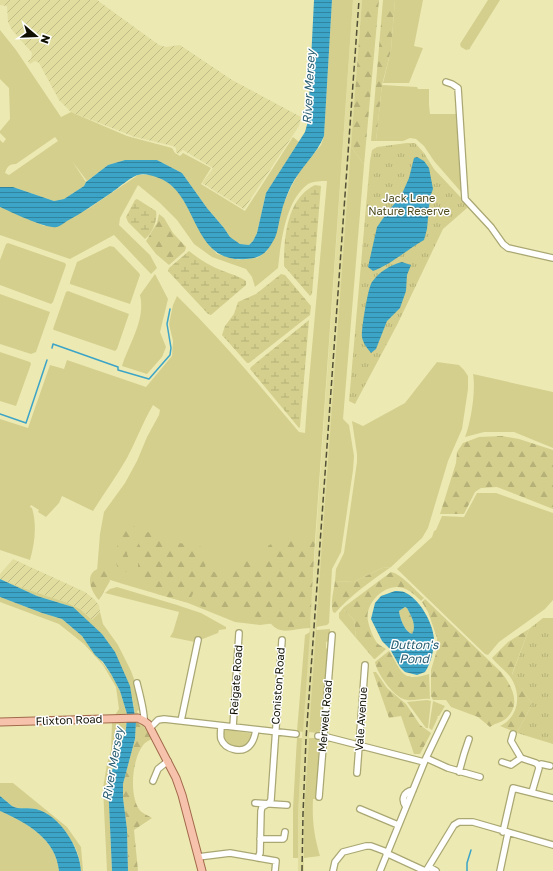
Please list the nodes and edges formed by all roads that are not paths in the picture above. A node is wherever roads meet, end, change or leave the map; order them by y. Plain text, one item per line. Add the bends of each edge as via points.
1 (446, 82) dead end
2 (553, 258) edge
3 (239, 633) dead end
4 (332, 635) dead end
5 (198, 640) dead end
6 (282, 640) dead end
7 (365, 665) dead end
8 (137, 683) dead end
9 (447, 714) dead end
10 (141, 719) junction
11 (181, 721) junction
12 (0, 722) edge
13 (221, 726) junction
14 (233, 727) junction
15 (150, 728) junction
16 (256, 730) junction
17 (275, 732) junction
18 (296, 734) dead end
19 (513, 734) dead end
20 (321, 736) junction
21 (466, 741) dead end
22 (359, 746) junction
23 (521, 758) junction
24 (425, 760) junction
25 (168, 761) junction
26 (502, 762) dead end
27 (538, 765) junction
28 (550, 766) dead end
29 (459, 772) junction
30 (357, 773) dead end
31 (480, 777) dead end
32 (153, 781) dead end
33 (532, 792) junction
34 (319, 797) dead end
35 (553, 798) edge
36 (255, 802) dead end
37 (269, 803) junction
38 (287, 804) dead end
39 (360, 809) dead end
40 (398, 824) junction
41 (285, 832) dead end
42 (505, 832) junction
43 (260, 839) junction
44 (553, 845) edge
45 (387, 852) junction
46 (198, 857) junction
47 (258, 858) junction
48 (427, 870) edge
49 (202, 871) edge
50 (275, 871) edge
51 (333, 871) edge
52 (380, 871) edge
53 (436, 871) edge
54 (500, 871) edge

1 - 2 street via 458,88 465,199 508,248
3 - 14 street, Reigate Road
4 - 20 street, Merwell Road
5 - 11 street
6 - 17 street, Coniston Road
7 - 22 street, Vale Avenue
8 - 10 street via 145,716
9 - 24 street
10 - 12 main road, Flixton Road
10 - 15 main road
11 - 13 street
11 - 15 street via 161,719
13 - 14 street
13 - 16 street via 222,741 234,750 243,750 250,746
14 - 16 street
15 - 25 main road
16 - 17 street
17 - 18 street
17 - 37 street, Coniston Road
19 - 23 street via 511,742
20 - 22 street
20 - 34 street, Merwell Road
21 - 29 street
22 - 24 street
22 - 30 street, Vale Avenue
23 - 26 street via 511,765
23 - 27 street
24 - 29 street
24 - 40 street via 413,790 403,797 406,807
25 - 32 street via 158,769
25 - 46 main road via 182,795
27 - 28 street
27 - 33 street
29 - 31 street
33 - 35 street
33 - 42 street via 513,788
36 - 37 street
37 - 38 street
37 - 43 street, Coniston Road via 262,807
39 - 40 street
40 - 45 street
41 - 43 street via 283,839
42 - 44 street
42 - 48 street via 479,824 459,822 454,825
42 - 54 street
43 - 47 street
45 - 48 street
45 - 51 street via 371,846 343,852 337,858
45 - 52 street
46 - 47 street via 230,853
46 - 49 main road
47 - 50 street via 276,861
48 - 53 street

